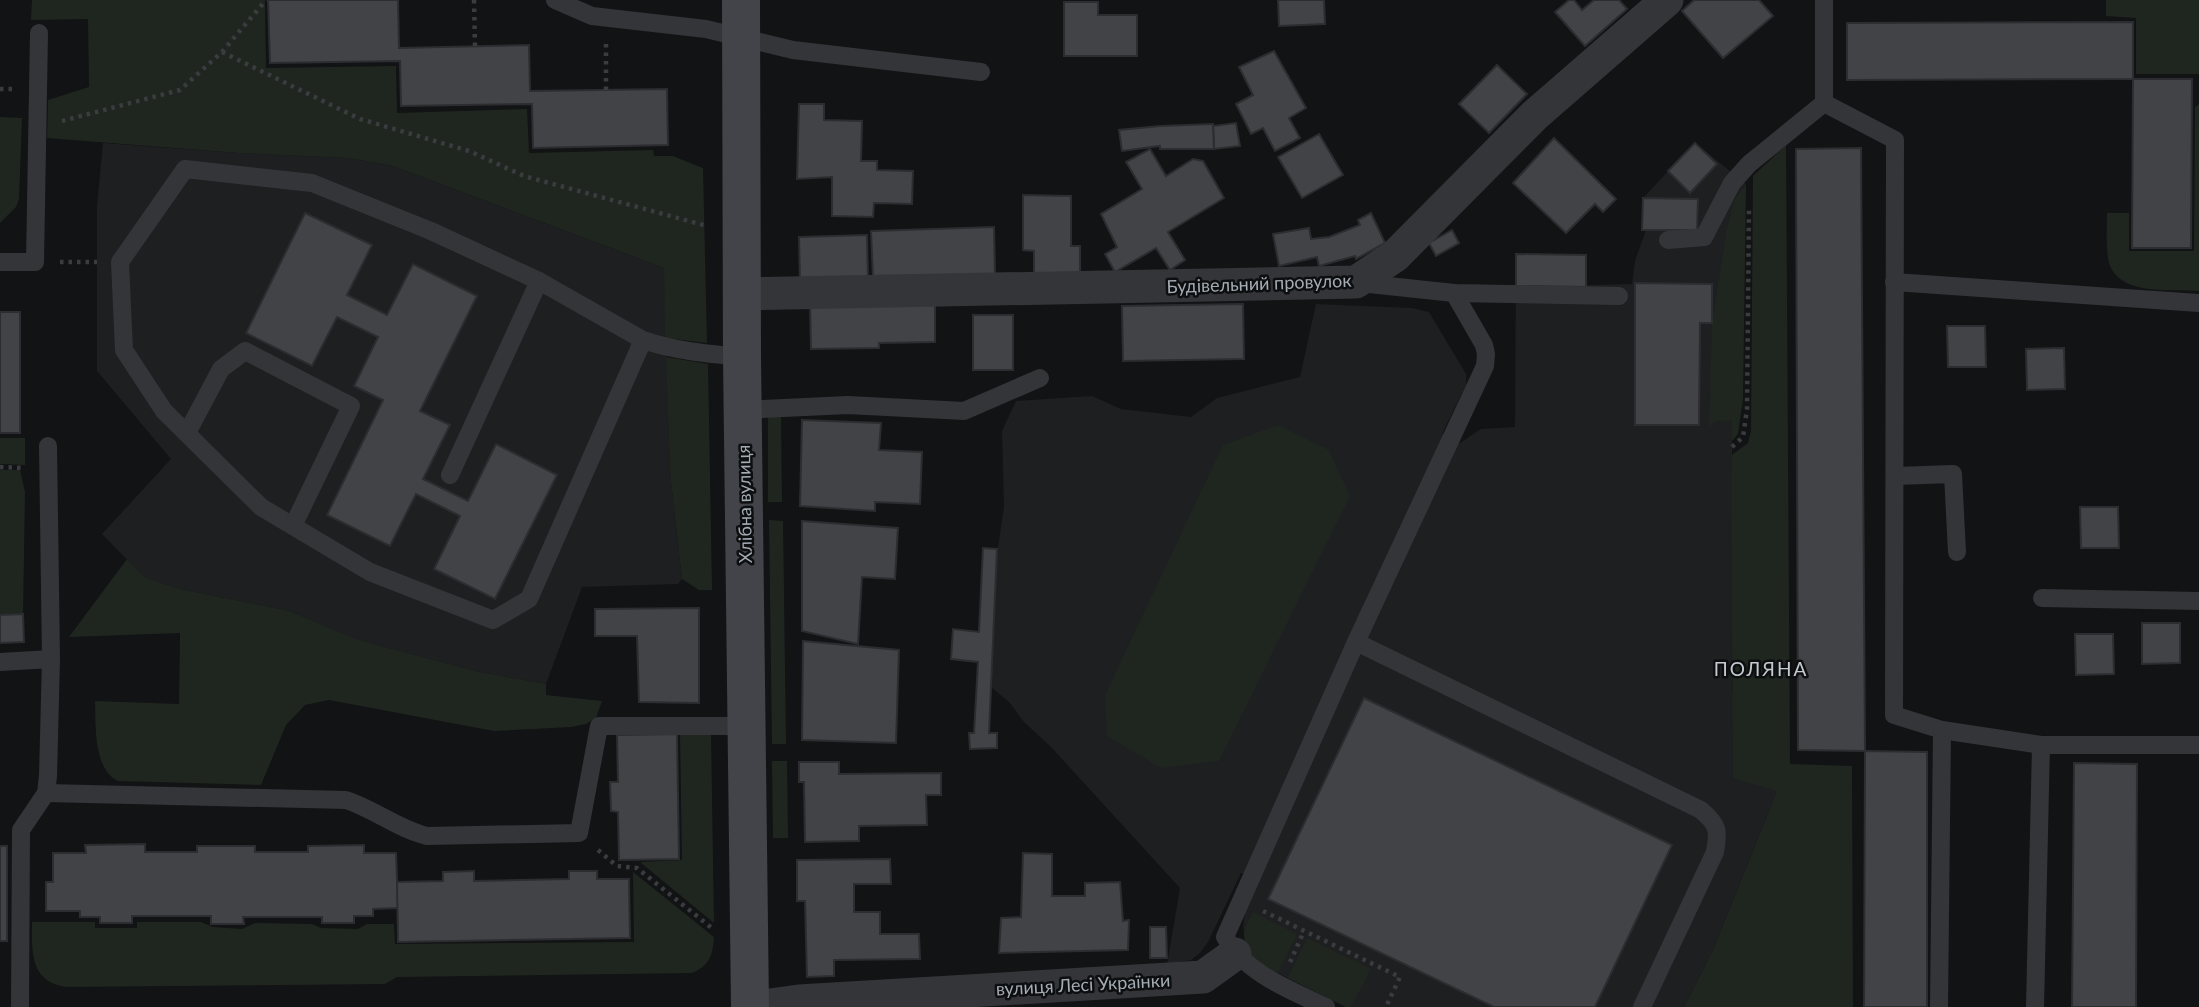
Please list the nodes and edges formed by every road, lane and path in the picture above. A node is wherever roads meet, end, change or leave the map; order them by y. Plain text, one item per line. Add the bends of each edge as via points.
1 (266, 0) edge
2 (474, 0) edge
3 (555, 0) edge
4 (740, 0) edge
5 (1667, 0) edge
6 (1824, 0) edge
7 (606, 18) junction
8 (39, 33) dead end
9 (740, 38) junction
10 (475, 47) dead end
11 (222, 52) junction
12 (981, 72) dead end
13 (606, 90) dead end
14 (1824, 103) junction
15 (37, 127) junction
16 (1749, 164) junction
17 (710, 227) dead end
18 (1668, 240) dead end
19 (0, 262) edge
20 (35, 262) junction
21 (120, 262) junction
22 (539, 281) junction
23 (1356, 282) junction
24 (1894, 282) junction
25 (1454, 293) junction
26 (742, 294) junction
27 (1619, 296) dead end
28 (2199, 303) edge
29 (643, 341) junction
30 (742, 357) junction
31 (1040, 378) dead end
32 (743, 410) junction
33 (187, 433) junction
34 (48, 446) dead end
35 (1732, 447) dead end
36 (450, 475) dead end
37 (1895, 476) junction
38 (293, 526) junction
39 (1956, 552) dead end
40 (2042, 598) dead end
41 (2199, 601) edge
42 (1356, 642) junction
43 (51, 659) junction
44 (0, 662) edge
45 (747, 726) junction
46 (1942, 730) junction
47 (2040, 745) junction
48 (2199, 745) edge
49 (46, 793) junction
50 (579, 833) junction
51 (1240, 900) junction
52 (1304, 931) junction
53 (718, 941) dead end
54 (1235, 954) junction
55 (1280, 984) junction
56 (20, 1007) edge
57 (750, 1007) edge
58 (756, 1007) edge
59 (1326, 1007) edge
60 (1386, 1007) edge
61 (1642, 1007) edge
62 (1939, 1007) edge
63 (2035, 1007) edge

1 - 11 path
2 - 10 path
3 - 7 lane
4 - 9 street, Хлібна вулиця
5 - 23 street, Будівельний провулок via 1535,115 1395,256
6 - 14 lane
7 - 9 lane via 706,29
7 - 13 path
8 - 15 lane
9 - 12 lane via 793,50
9 - 26 street, Хлібна вулиця
11 - 15 path via 180,90
11 - 17 path via 360,118 469,151 524,176
14 - 16 lane
14 - 24 lane via 1895,140
15 - 20 lane
16 - 18 lane via 1732,183 1704,237
16 - 35 path via 1747,409 1743,437
19 - 20 lane
20 - 21 path
21 - 22 lane via 185,169 312,183
21 - 33 lane via 124,350 164,411
22 - 29 lane
22 - 36 lane
23 - 25 lane
23 - 26 street, Будівельний провулок
24 - 28 lane
24 - 37 lane
25 - 27 lane
25 - 42 lane via 1484,345 1485,366
26 - 30 street, Хлібна вулиця
29 - 30 lane
29 - 38 lane via 529,599 493,620 370,572
30 - 32 street, Хлібна вулиця
31 - 32 lane via 964,411 848,405
32 - 45 street, Хлібна вулиця
33 - 38 lane via 261,507
33 - 38 lane via 221,369 246,351 351,406
34 - 43 lane
37 - 39 lane via 1952,474
37 - 46 lane via 1894,715
40 - 41 lane
42 - 51 lane
42 - 61 lane via 1701,810 1714,821 1718,834 1715,852
43 - 44 lane
43 - 49 lane
45 - 50 lane via 599,726
45 - 57 street, Хлібна вулиця
46 - 47 lane
46 - 62 lane
47 - 48 lane
47 - 63 lane
49 - 50 lane via 345,800 427,836
49 - 56 lane via 21,830
50 - 53 path via 617,866 637,868 714,930
51 - 52 path
51 - 54 lane via 1224,937
52 - 55 path
52 - 60 path via 1400,977
54 - 55 lane via 1251,969
54 - 58 street, вулиця Лесі Українки via 1203,977
55 - 59 lane

